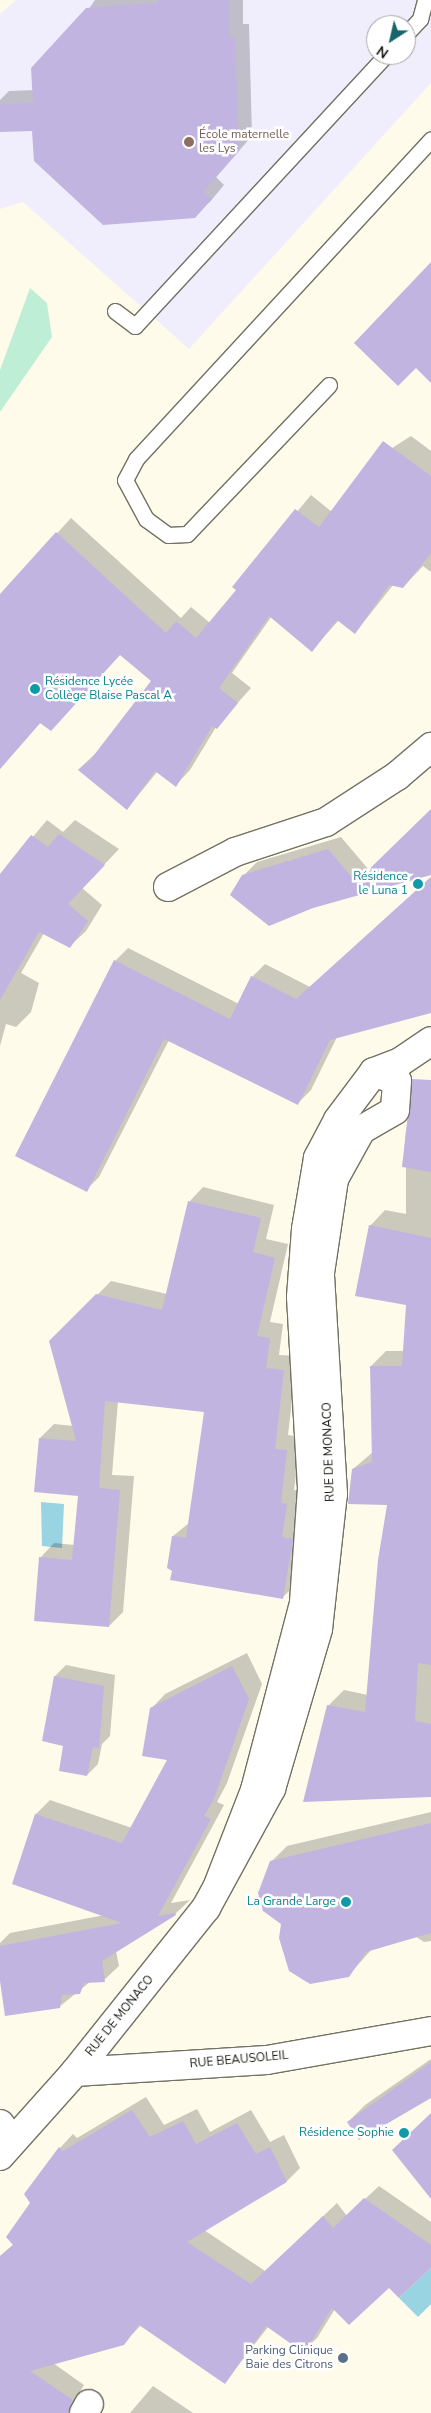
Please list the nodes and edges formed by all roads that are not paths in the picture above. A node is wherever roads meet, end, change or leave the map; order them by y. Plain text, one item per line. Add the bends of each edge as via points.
1 (425, 0) edge
2 (416, 23) edge
3 (377, 65) edge
4 (431, 139) edge
5 (115, 312) dead end
6 (330, 385) dead end
7 (431, 747) edge
8 (168, 888) dead end
9 (431, 1041) edge
10 (374, 1072) junction
11 (219, 1883) junction
12 (431, 2031) edge
13 (75, 2072) junction
14 (4, 2140) edge

1 - 2 lane
3 - 5 lane via 135,326
4 - 6 lane via 136,459 125,480 146,519 168,535 187,534
7 - 8 street via 397,776 326,822 235,852
9 - 10 street via 400,1062
10 - 11 street, RUE DE MONACO via 338,1120 318,1158 306,1229 301,1297 312,1488 304,1603 255,1790
10 - 11 street, RUE DE MONACO via 397,1081 395,1110 361,1130 334,1179 320,1273 333,1494 318,1629 271,1789
11 - 13 street, RUE DE MONACO via 206,1908
12 - 13 street, RUE BEAUSOLEIL via 267,2060
13 - 14 street, RUE DE MONACO

